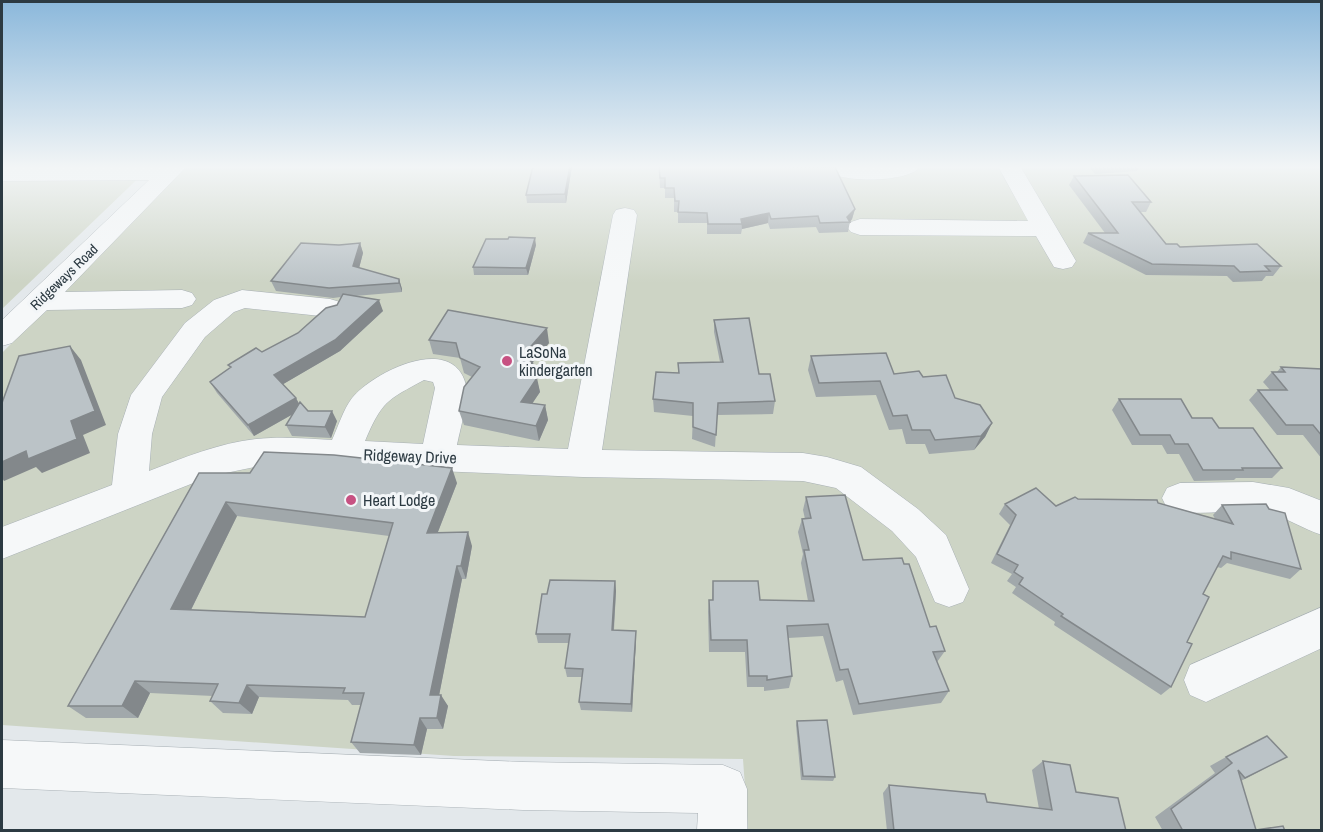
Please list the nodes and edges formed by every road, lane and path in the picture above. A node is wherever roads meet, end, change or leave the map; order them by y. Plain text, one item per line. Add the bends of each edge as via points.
1 (138, 205) edge
2 (1031, 205) edge
3 (625, 214) dead end
4 (860, 227) dead end
5 (1045, 229) junction
6 (1063, 261) dead end
7 (182, 299) dead end
8 (40, 301) junction
9 (330, 308) edge
10 (2, 336) edge
11 (343, 453) junction
12 (438, 457) junction
13 (583, 463) junction
14 (129, 493) junction
15 (1180, 498) dead end
16 (1319, 514) edge
17 (2, 543) edge
18 (949, 589) dead end
19 (1322, 626) edge
20 (1206, 680) dead end
21 (2, 764) edge
22 (722, 831) edge

1 - 8 street, Ridgeways Road
2 - 5 street
3 - 13 street
4 - 5 street
5 - 6 street
7 - 8 street
8 - 10 street, Ridgeways Road
9 - 14 street via 242,299 224,306 195,330 147,395 135,434
11 - 12 street, Ridgeway Drive
11 - 12 street via 363,407 381,389 420,369 436,370 447,376 451,388
11 - 14 street, Ridgeway Drive via 269,451 236,456
12 - 13 street, Ridgeway Drive
13 - 18 street, Ridgeway Drive via 803,467 848,477 932,547
14 - 17 street, Ridgeway Drive
15 - 16 street via 1263,496
19 - 20 street
21 - 22 street via 523,786 723,789

